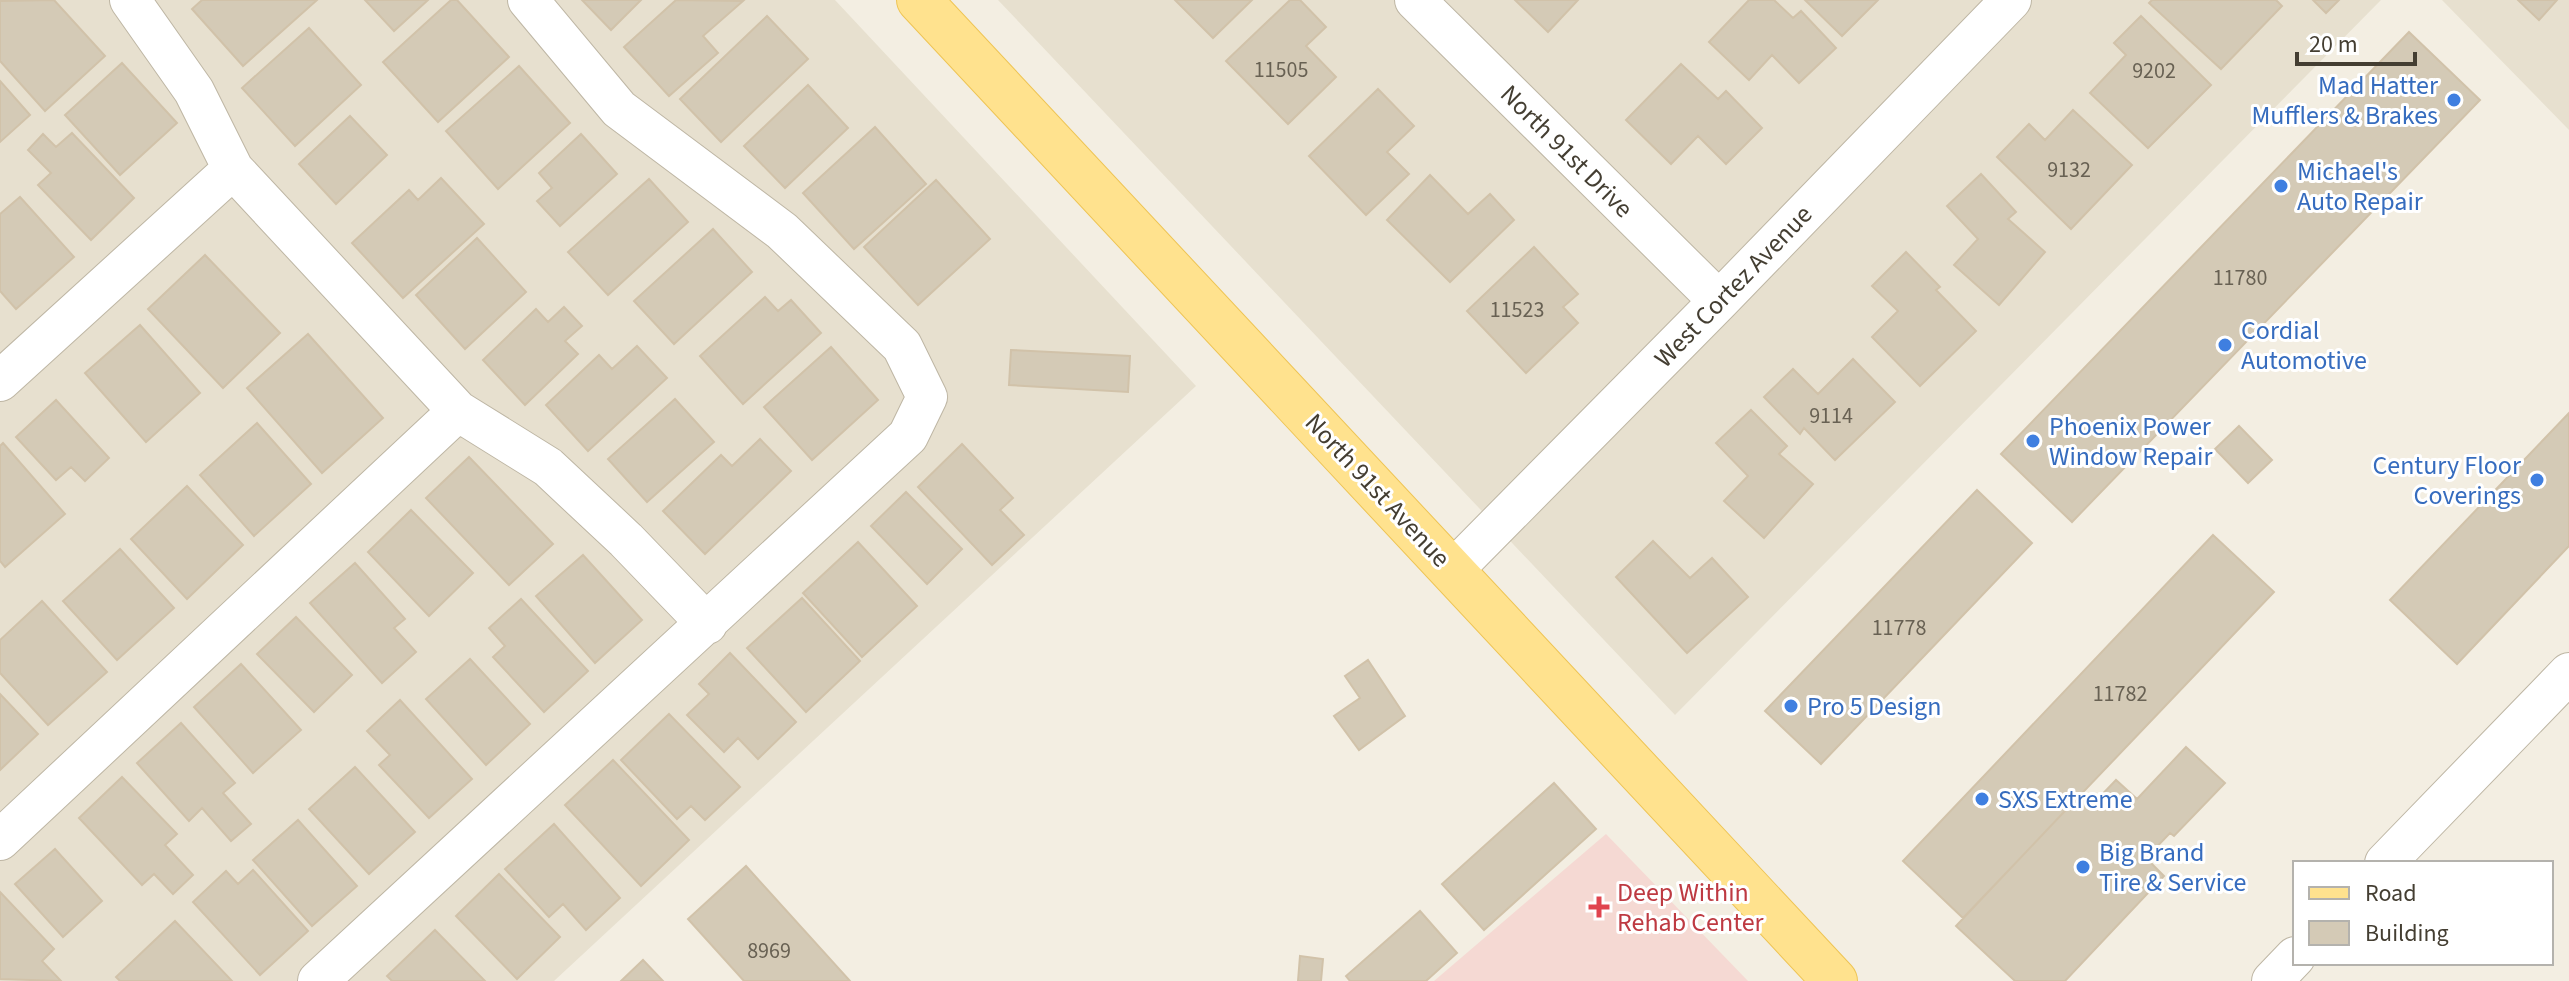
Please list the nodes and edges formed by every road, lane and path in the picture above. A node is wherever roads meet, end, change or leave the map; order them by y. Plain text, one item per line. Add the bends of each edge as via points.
1 (130, 0) edge
2 (528, 0) edge
3 (919, 0) edge
4 (1415, 0) edge
5 (2011, 0) edge
6 (233, 169) junction
7 (1719, 301) junction
8 (0, 381) edge
9 (458, 411) junction
10 (1453, 570) junction
11 (707, 624) junction
12 (2568, 677) edge
13 (0, 840) edge
14 (2387, 861) edge
15 (2293, 959) edge
16 (318, 981) edge
17 (1835, 981) edge
18 (2272, 981) edge

1 - 6 street via 194,91
2 - 11 street via 619,109 782,231 902,346 927,397 908,436
3 - 10 main road, North 91st Avenue
4 - 7 street, North 91st Drive
5 - 7 street, West Cortez Avenue
6 - 8 street
6 - 9 street
7 - 10 street, West Cortez Avenue
9 - 11 street via 548,467
9 - 13 street
10 - 17 main road, North 91st Avenue
11 - 16 street
12 - 14 street
15 - 18 street

